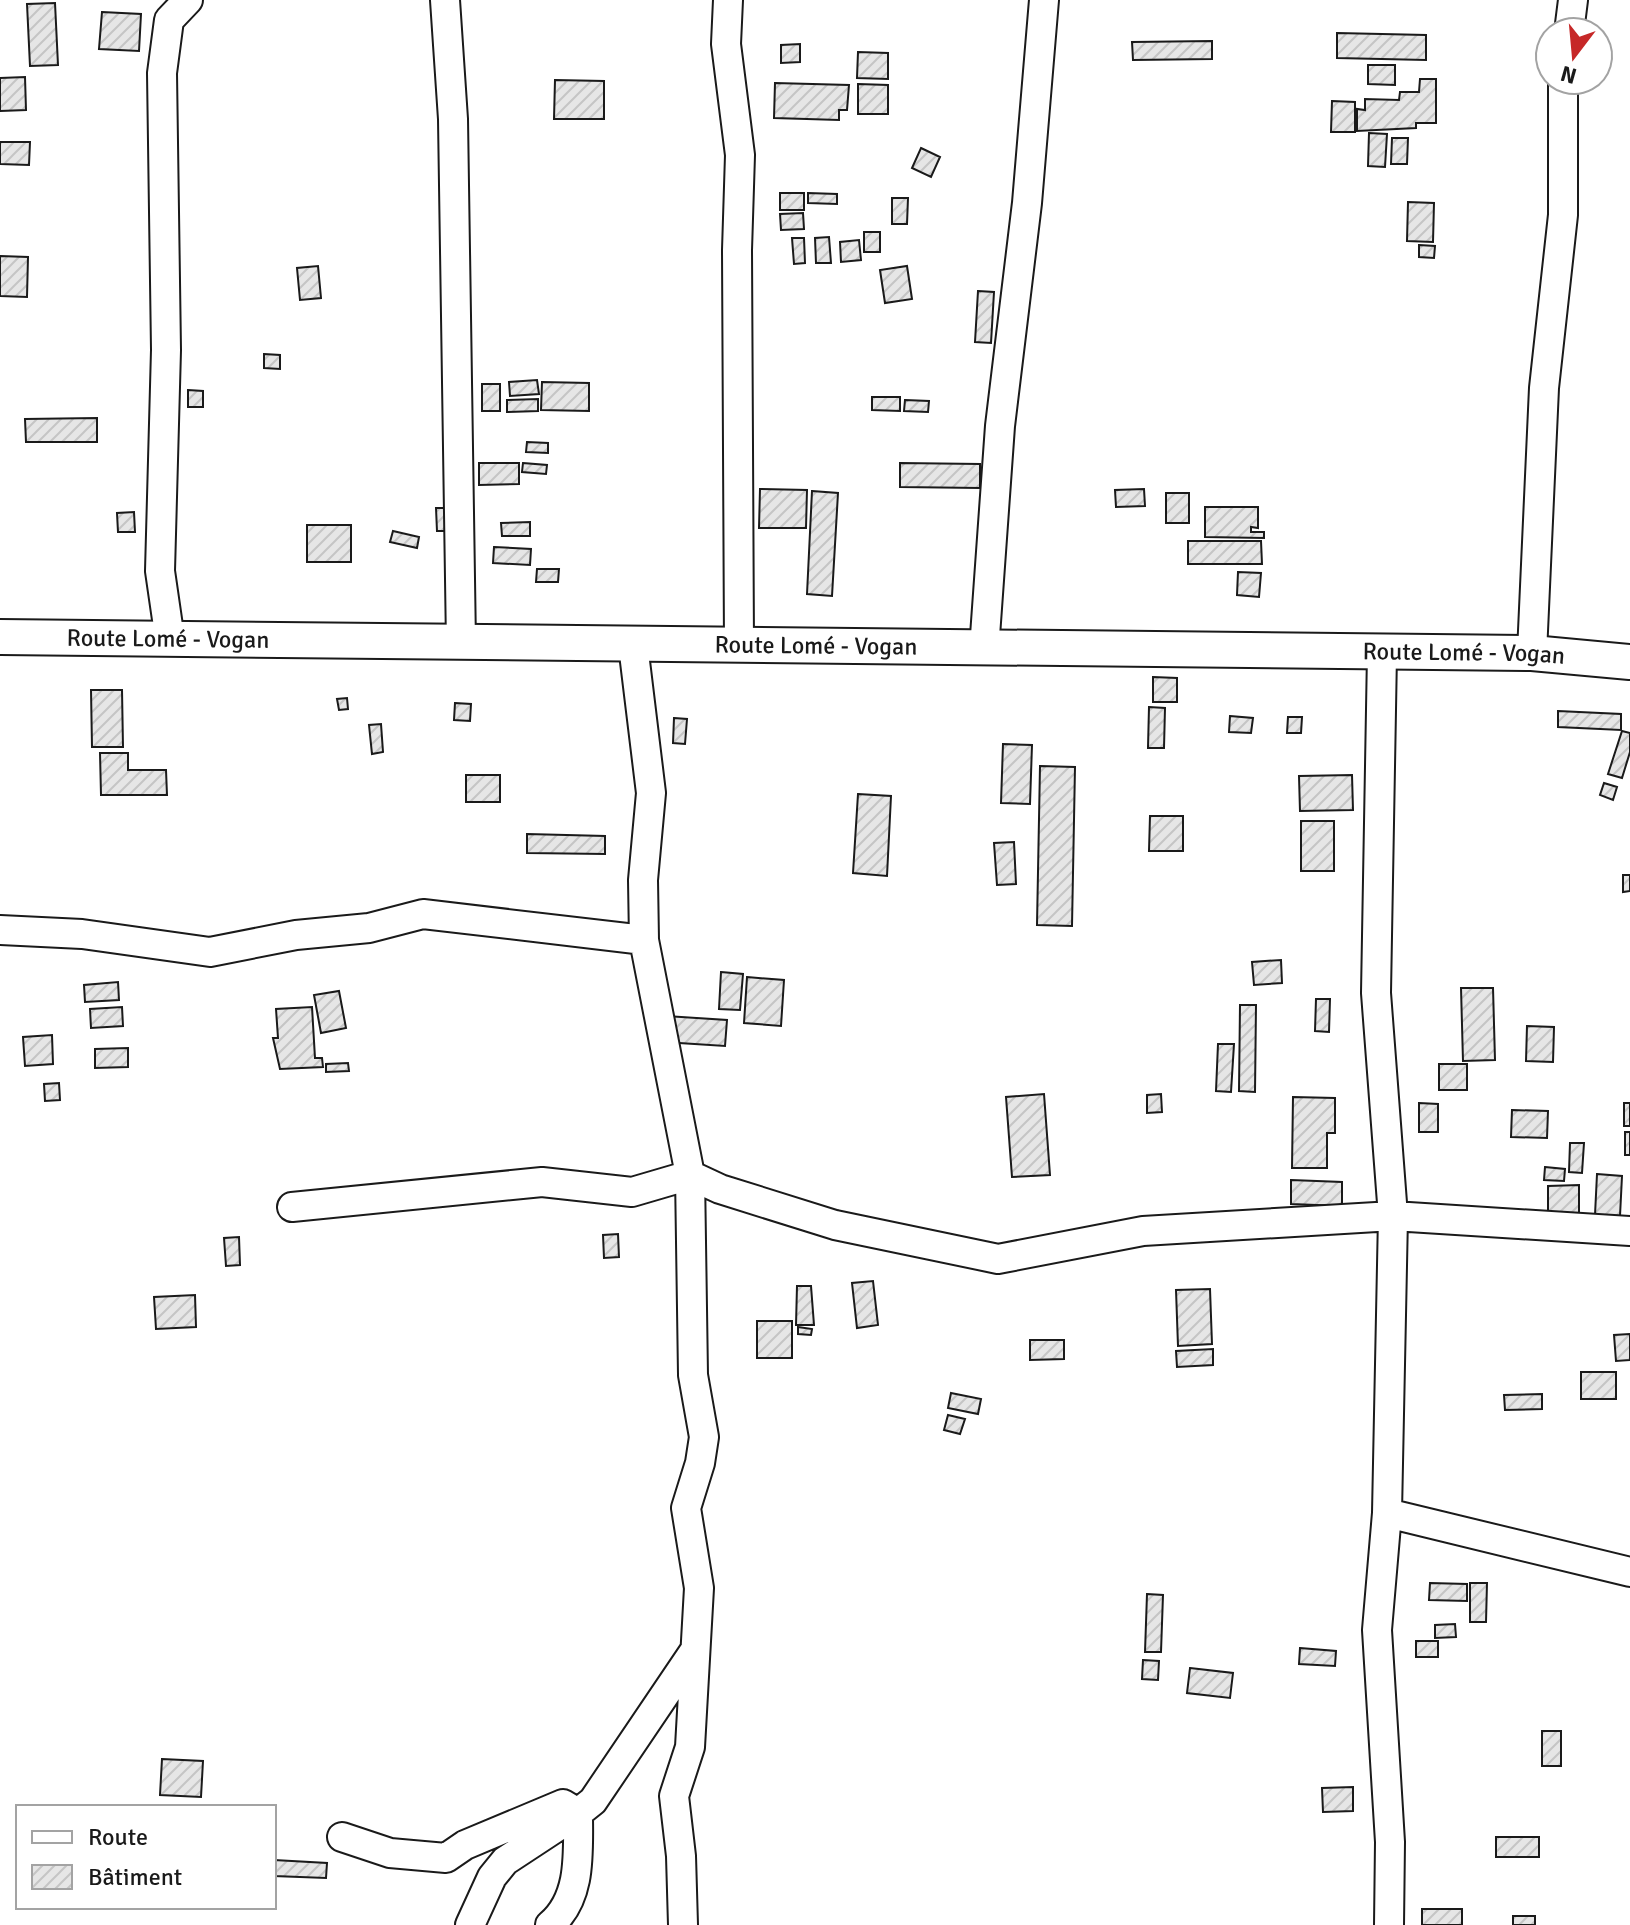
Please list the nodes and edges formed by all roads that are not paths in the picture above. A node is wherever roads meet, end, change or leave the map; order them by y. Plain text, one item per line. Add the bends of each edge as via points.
1 (188, 0) edge
2 (445, 0) edge
3 (728, 0) edge
4 (1044, 0) edge
5 (1563, 96) edge
6 (0, 637) edge
7 (170, 640) junction
8 (461, 644) junction
9 (633, 645) junction
10 (739, 645) junction
11 (984, 650) junction
12 (1382, 653) junction
13 (1532, 653) junction
14 (1630, 662) edge
15 (0, 930) edge
16 (644, 940) junction
17 (690, 1175) junction
18 (292, 1207) dead end
19 (1393, 1216) junction
20 (1630, 1231) edge
21 (1387, 1513) junction
22 (1630, 1572) edge
23 (693, 1653) junction
24 (578, 1813) junction
25 (342, 1837) dead end
26 (470, 1925) edge
27 (550, 1925) edge
28 (683, 1925) edge
29 (1389, 1925) edge

1 - 7 street via 169,20 162,73 166,350 160,571
2 - 8 street via 453,135
3 - 10 street via 726,44 740,155
4 - 11 street via 1000,426
5 - 13 street via 1563,215 1544,388
6 - 7 main road, Route Lomé - Vogan
7 - 8 main road, Route Lomé - Vogan
8 - 9 main road, Route Lomé - Vogan
9 - 10 main road, Route Lomé - Vogan
9 - 16 street via 651,793
10 - 11 main road, Route Lomé - Vogan
11 - 12 main road, Route Lomé - Vogan
12 - 13 main road, Route Lomé - Vogan
12 - 19 street via 1376,993
13 - 14 main road, Route Lomé - Vogan
15 - 16 street via 82,934 210,952 369,928 423,914
16 - 17 street
17 - 18 street via 632,1192 542,1182
17 - 19 street via 835,1225 998,1259 1143,1231
17 - 23 street via 693,1375 704,1437 686,1508 699,1588
19 - 20 street
19 - 21 street
21 - 22 street
21 - 29 street via 1377,1630 1390,1842
23 - 24 street via 593,1801
23 - 28 street via 690,1747 674,1796
24 - 25 street via 563,1804 446,1858 390,1853
24 - 26 street via 505,1861
24 - 27 street via 578,1870 566,1912

